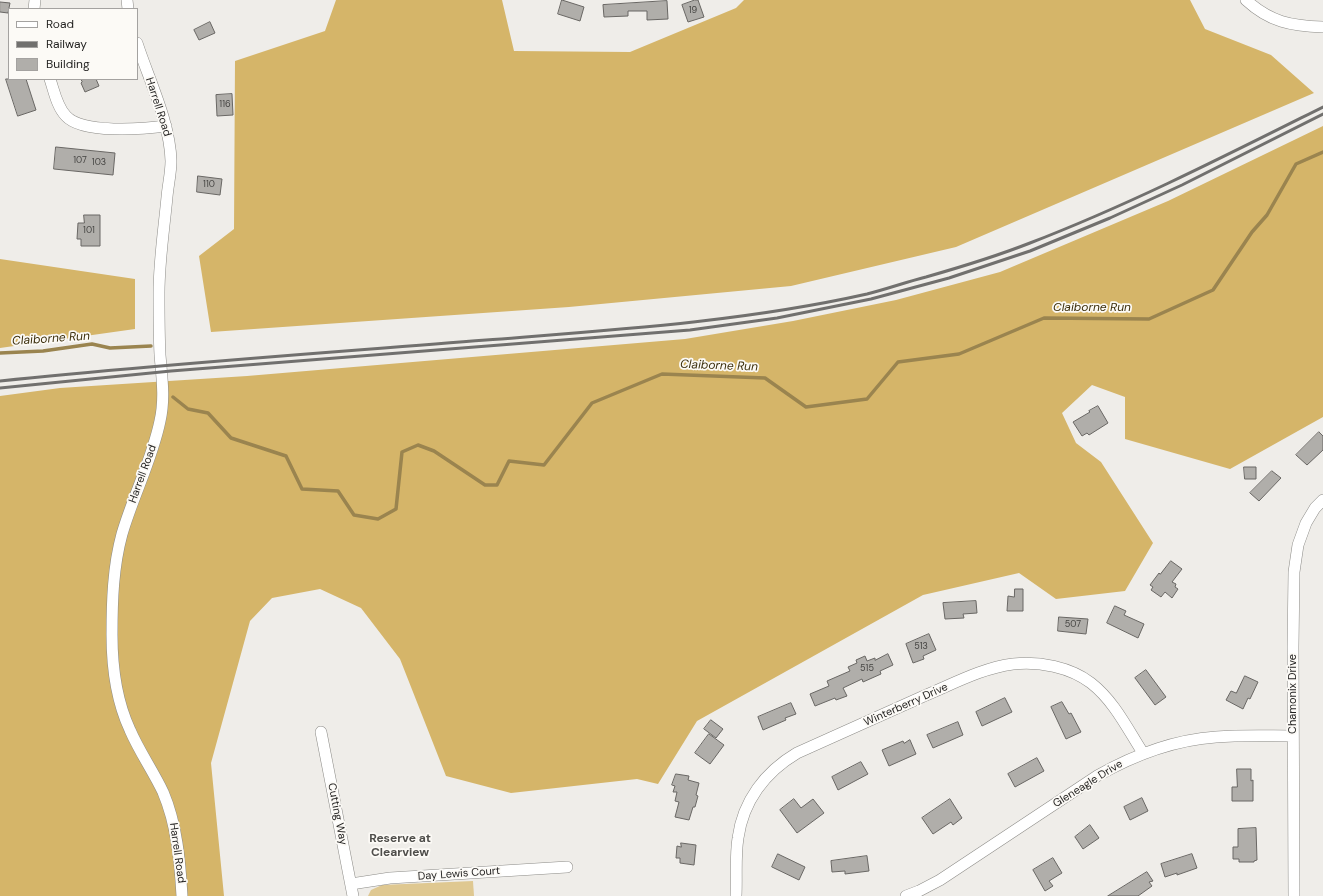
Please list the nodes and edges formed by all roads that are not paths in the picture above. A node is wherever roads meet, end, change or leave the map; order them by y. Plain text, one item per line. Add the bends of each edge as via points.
1 (1246, 0) edge
2 (1323, 27) edge
3 (138, 46) edge
4 (50, 80) edge
5 (166, 126) junction
6 (1323, 500) edge
7 (321, 732) dead end
8 (1293, 736) junction
9 (1143, 753) junction
10 (567, 867) dead end
11 (351, 884) junction
12 (182, 896) edge
13 (354, 896) edge
14 (736, 896) edge
15 (906, 896) edge
16 (1294, 896) edge

1 - 2 street via 1280,22
3 - 5 street, Harrell Road
4 - 5 street via 65,116 80,125 141,129
5 - 12 street, Harrell Road via 171,163 159,287 162,410 156,441 122,534 113,586 112,637 117,692 122,712 130,732 163,792 171,814 180,862
6 - 8 street, Chamonix Drive via 1306,523 1295,558
7 - 11 street, Cutting Way
8 - 9 street, Gleneagle Drive via 1216,737
8 - 16 street, Chamonix Drive
9 - 14 street, Winterberry Drive via 1109,700 1079,675 1033,664 992,668 797,753 774,768 753,794 740,826
9 - 15 street, Gleneagle Drive via 1098,776 940,880
10 - 11 street, Day Lewis Court via 390,878
11 - 13 street, Cutting Way

